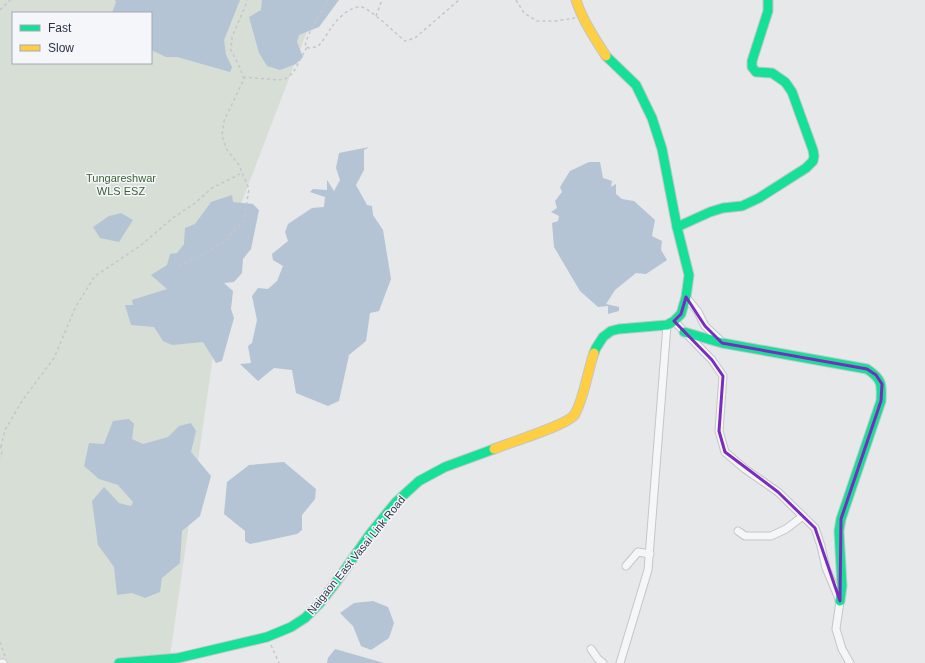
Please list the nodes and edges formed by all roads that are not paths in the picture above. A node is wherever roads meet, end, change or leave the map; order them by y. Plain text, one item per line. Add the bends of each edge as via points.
1 (576, 0) edge
2 (768, 0) edge
3 (677, 227) junction
4 (686, 297) junction
5 (671, 323) junction
6 (684, 332) junction
7 (722, 343) junction
8 (803, 516) junction
9 (738, 531) dead end
10 (650, 554) junction
11 (626, 566) dead end
12 (840, 601) junction
13 (591, 649) dead end
14 (119, 663) edge
15 (603, 663) edge
16 (620, 663) edge
17 (850, 663) edge

1 - 3 street via 578,8 607,57 636,85 645,102 662,149
2 - 3 street via 768,11 752,68 756,72 772,73 785,82 792,92 813,150 813,161 750,203 722,208
3 - 4 street via 689,275
4 - 5 street via 681,314
4 - 7 street via 705,326
5 - 6 street
5 - 10 street
5 - 14 street, Naigaon East Vasai Link Road via 620,329 611,331 603,337 591,362 578,408 574,416 565,422 445,467 419,482 396,502 320,603 305,618 267,637 178,658
6 - 7 street
6 - 8 street via 712,360 723,376 719,431 725,452 778,492
7 - 12 street via 867,369 876,375 882,384 881,401 841,519
8 - 9 street via 786,529 771,536 745,536
8 - 12 street via 815,528 826,568
10 - 11 street via 638,552
10 - 16 street via 648,570
12 - 17 street via 836,629 842,649
13 - 15 street

